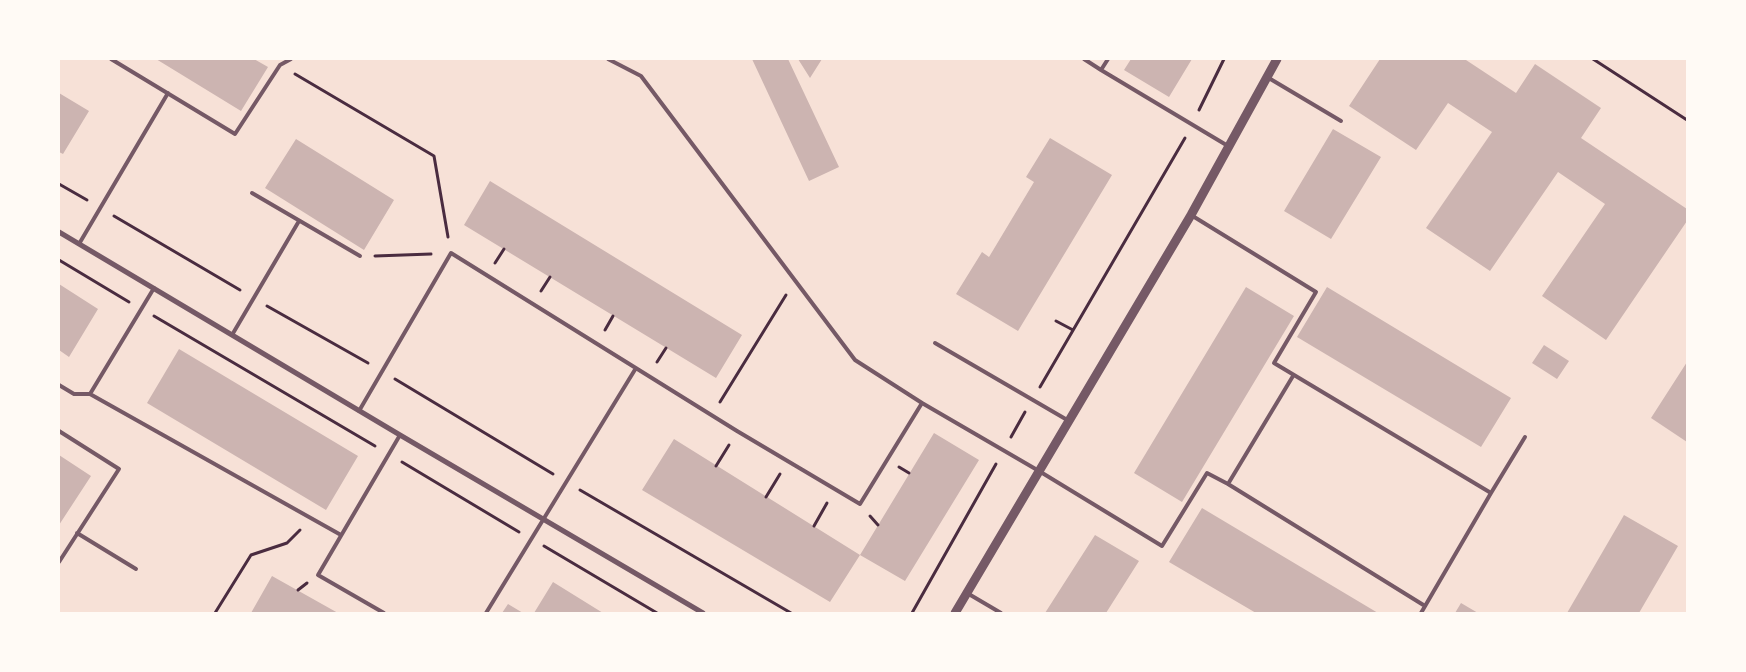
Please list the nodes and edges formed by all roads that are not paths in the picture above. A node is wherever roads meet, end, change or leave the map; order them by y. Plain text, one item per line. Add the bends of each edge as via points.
1 (111, 59) edge
2 (291, 59) edge
3 (1084, 59) edge
4 (1108, 59) edge
5 (1277, 59) edge
6 (611, 60) edge
7 (1101, 70) junction
8 (1267, 77) junction
9 (168, 94) junction
10 (1341, 121) dead end
11 (1229, 146) junction
12 (252, 193) dead end
13 (1191, 215) junction
14 (300, 221) junction
15 (59, 232) edge
16 (79, 244) junction
17 (360, 256) road end
18 (154, 288) junction
19 (232, 335) junction
20 (935, 343) dead end
21 (636, 368) junction
22 (1293, 376) junction
23 (59, 385) edge
24 (90, 394) junction
25 (922, 403) junction
26 (359, 411) junction
27 (1069, 421) junction
28 (59, 431) edge
29 (400, 435) junction
30 (1525, 437) dead end
31 (1039, 471) junction
32 (1228, 484) junction
33 (1491, 492) junction
34 (543, 518) junction
35 (77, 533) junction
36 (340, 535) junction
37 (59, 562) edge
38 (136, 569) dead end
39 (967, 593) junction
40 (1425, 606) junction
41 (384, 613) edge
42 (486, 613) edge
43 (703, 613) edge
44 (955, 613) edge
45 (1001, 613) edge
46 (1421, 613) edge

1 - 9 lane
2 - 9 lane via 280,65 235,134
3 - 7 lane
4 - 7 lane
5 - 8 street
6 - 25 lane via 641,76 855,360
7 - 11 lane
8 - 10 lane
8 - 11 street
9 - 16 lane
11 - 13 street
12 - 14 lane
13 - 22 lane via 1316,292 1274,363
13 - 27 street
14 - 17 lane
14 - 19 lane
15 - 16 street
16 - 18 street
18 - 19 street
18 - 24 lane
19 - 26 street
20 - 27 lane
21 - 25 lane via 860,504
21 - 26 lane via 451,253
21 - 34 lane
22 - 32 lane
22 - 33 lane
23 - 24 lane via 74,394
24 - 36 lane
25 - 31 lane
26 - 29 street
27 - 31 street
28 - 35 lane via 119,469
29 - 34 street
29 - 36 lane
30 - 33 lane
31 - 32 lane via 1162,546 1207,473
31 - 39 street
32 - 40 lane
33 - 40 lane
34 - 42 lane
34 - 43 street
35 - 37 lane
35 - 38 lane
36 - 41 lane via 318,576
39 - 44 street
39 - 45 lane
40 - 46 lane

